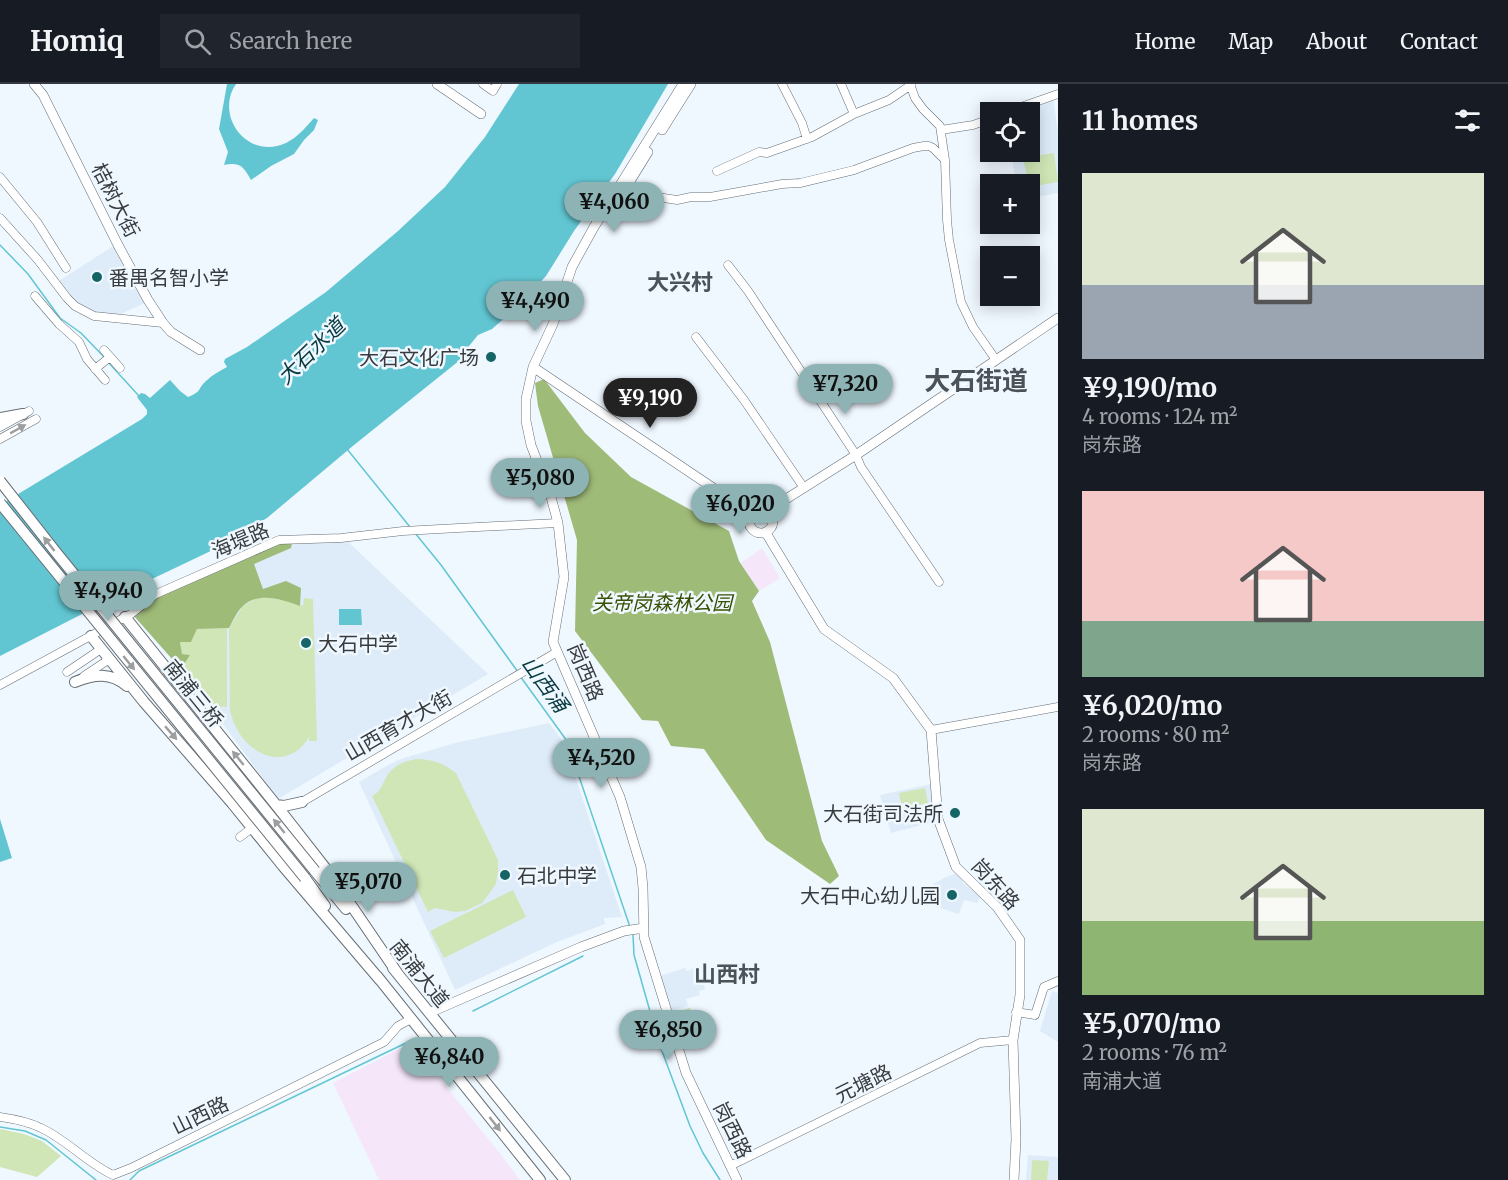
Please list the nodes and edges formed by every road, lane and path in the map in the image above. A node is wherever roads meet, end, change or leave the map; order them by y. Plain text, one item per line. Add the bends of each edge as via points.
1 (34, 84) edge
2 (437, 84) edge
3 (483, 84) edge
4 (497, 84) edge
5 (683, 84) edge
6 (691, 84) edge
7 (782, 84) edge
8 (841, 84) edge
9 (910, 85) edge
10 (1058, 94) edge
11 (1035, 102) edge
12 (481, 114) dead end
13 (854, 114) junction
14 (980, 123) edge
15 (941, 130) junction
16 (807, 139) junction
17 (945, 160) junction
18 (717, 171) dead end
19 (0, 177) edge
20 (619, 194) junction
21 (0, 218) edge
22 (728, 265) dead end
23 (66, 268) dead end
24 (35, 296) dead end
25 (1058, 318) edge
26 (163, 323) junction
27 (696, 337) dead end
28 (200, 350) dead end
29 (996, 360) junction
30 (532, 367) junction
31 (120, 368) dead end
32 (95, 369) junction
33 (105, 380) dead end
34 (26, 412) joint
35 (0, 418) edge
36 (36, 419) dead end
37 (0, 427) edge
38 (0, 439) edge
39 (856, 455) junction
40 (0, 481) edge
41 (804, 488) junction
42 (0, 503) edge
43 (767, 511) junction
44 (752, 514) junction
45 (558, 523) junction
46 (765, 532) junction
47 (939, 582) dead end
48 (125, 617) junction
49 (139, 633) junction
50 (91, 636) junction
51 (557, 652) junction
52 (105, 654) junction
53 (67, 672) dead end
54 (75, 682) joint
55 (0, 685) edge
56 (183, 689) junction
57 (144, 702) junction
58 (1058, 707) edge
59 (152, 711) junction
60 (931, 730) junction
61 (302, 801) junction
62 (276, 805) junction
63 (291, 825) junction
64 (252, 828) junction
65 (240, 837) dead end
66 (315, 871) joint
67 (305, 878) joint
68 (640, 928) junction
69 (398, 974) junction
70 (380, 980) junction
71 (1058, 981) edge
72 (1016, 1012) junction
73 (429, 1013) junction
74 (411, 1019) junction
75 (1013, 1040) junction
76 (0, 1117) edge
77 (730, 1166) junction
78 (539, 1179) edge
79 (565, 1180) edge
80 (737, 1180) edge
81 (1014, 1180) edge

1 - 26 street, 桔树大街
2 - 12 street
3 - 4 street via 494,91
5 - 20 street
6 - 20 street
7 - 16 street
8 - 13 street
9 - 13 street via 889,100
9 - 15 street via 915,98
10 - 11 street
13 - 16 street
14 - 15 street
15 - 17 street
16 - 18 street via 767,153 759,152
17 - 20 street via 933,148 924,146 800,183 677,200
17 - 29 street via 949,240 962,302 973,327
19 - 23 street via 37,222
20 - 30 street, 岗西路
21 - 26 street via 75,306 94,316
22 - 39 street
24 - 32 street via 79,342
25 - 29 street
26 - 28 street, 桔树大街
27 - 41 street
29 - 39 street
30 - 44 street
30 - 45 street, 岗西路 via 526,421
31 - 32 street via 107,354
32 - 33 street
34 - 35 main road
34 - 37 street
38 -> 36 street
39 - 41 street
39 - 47 street
66 -> 40 main road, 南浦三桥, bridge
41 - 43 street
42 -> 67 main road, 南浦三桥, bridge
43 - 44 street
43 - 46 street via 773,524
44 - 46 street via 751,527
45 - 48 street, 海堤路 via 279,540 156,594
45 - 51 street, 岗西路 via 564,577 553,642
46 - 60 street via 824,629 893,678
48 - 49 main road
48 - 50 street, 海堤路
49 - 52 main road via 124,630 110,638
49 - 56 main road
50 - 52 main road
50 - 55 street, 海堤路
51 - 61 street, 山西育才大街
51 - 68 street, 岗西路 via 620,797 641,867
52 - 53 street
52 - 54 street via 105,662
52 - 57 main road
54 - 57 main road via 87,677 112,676
56 - 59 main road via 161,699
62 -> 56 main road
57 - 59 main road
58 - 60 street
59 -> 64 main road
60 - 72 street, 岗东路 via 938,819 957,867 998,907 1020,940 1020,995
61 - 62 main road
61 - 63 main road
62 - 63 main road
63 - 69 main road via 330,874
64 - 65 street
64 - 70 main road
66 - 69 main road, 南浦大道
67 - 70 main road, 南浦大道
68 - 73 street via 581,947
68 - 77 street, 岗西路 via 686,1073
69 - 73 main road, 南浦大道
70 - 74 main road, 南浦大道
71 - 72 street via 1044,987 1035,1015
72 - 75 street, 岗东路
73 - 79 main road, 南浦大道
74 - 76 street, 山西路 via 398,1026 384,1042 113,1175 39,1127
74 -> 78 main road, 南浦大道
75 - 77 street, 元塘路 via 980,1043
75 - 81 street, 岗东路
77 - 80 street, 岗西路

